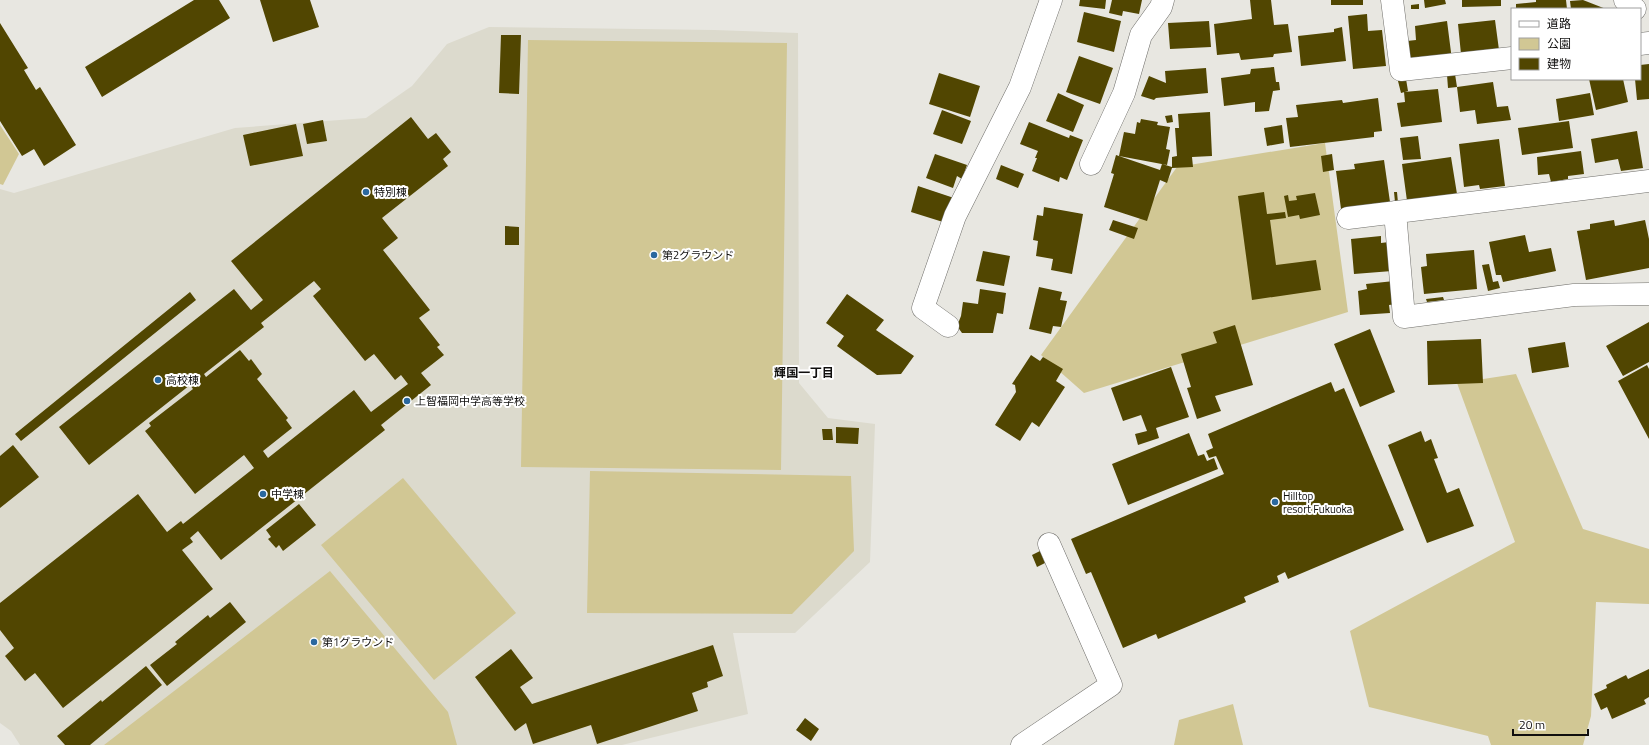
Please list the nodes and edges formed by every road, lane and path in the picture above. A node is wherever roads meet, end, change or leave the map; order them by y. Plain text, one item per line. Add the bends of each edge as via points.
1 (1051, 0) edge
2 (1163, 0) edge
3 (1392, 0) edge
4 (1625, 0) edge
5 (1634, 8) edge
6 (1641, 14) edge
7 (1649, 21) edge
8 (1511, 58) edge
9 (1091, 164) dead end
10 (1649, 181) edge
11 (1395, 212) junction
12 (1348, 218) dead end
13 (1649, 294) edge
14 (948, 326) dead end
15 (1049, 544) dead end
16 (1022, 745) edge

1 - 14 street via 1020,87 956,216 923,308
2 - 9 street via 1161,7 1141,35 1124,93
3 - 8 street via 1401,70
4 - 5 street
6 - 7 street
10 - 11 street
11 - 12 street
11 - 13 street via 1404,317 1574,295
15 - 16 street via 1111,685

